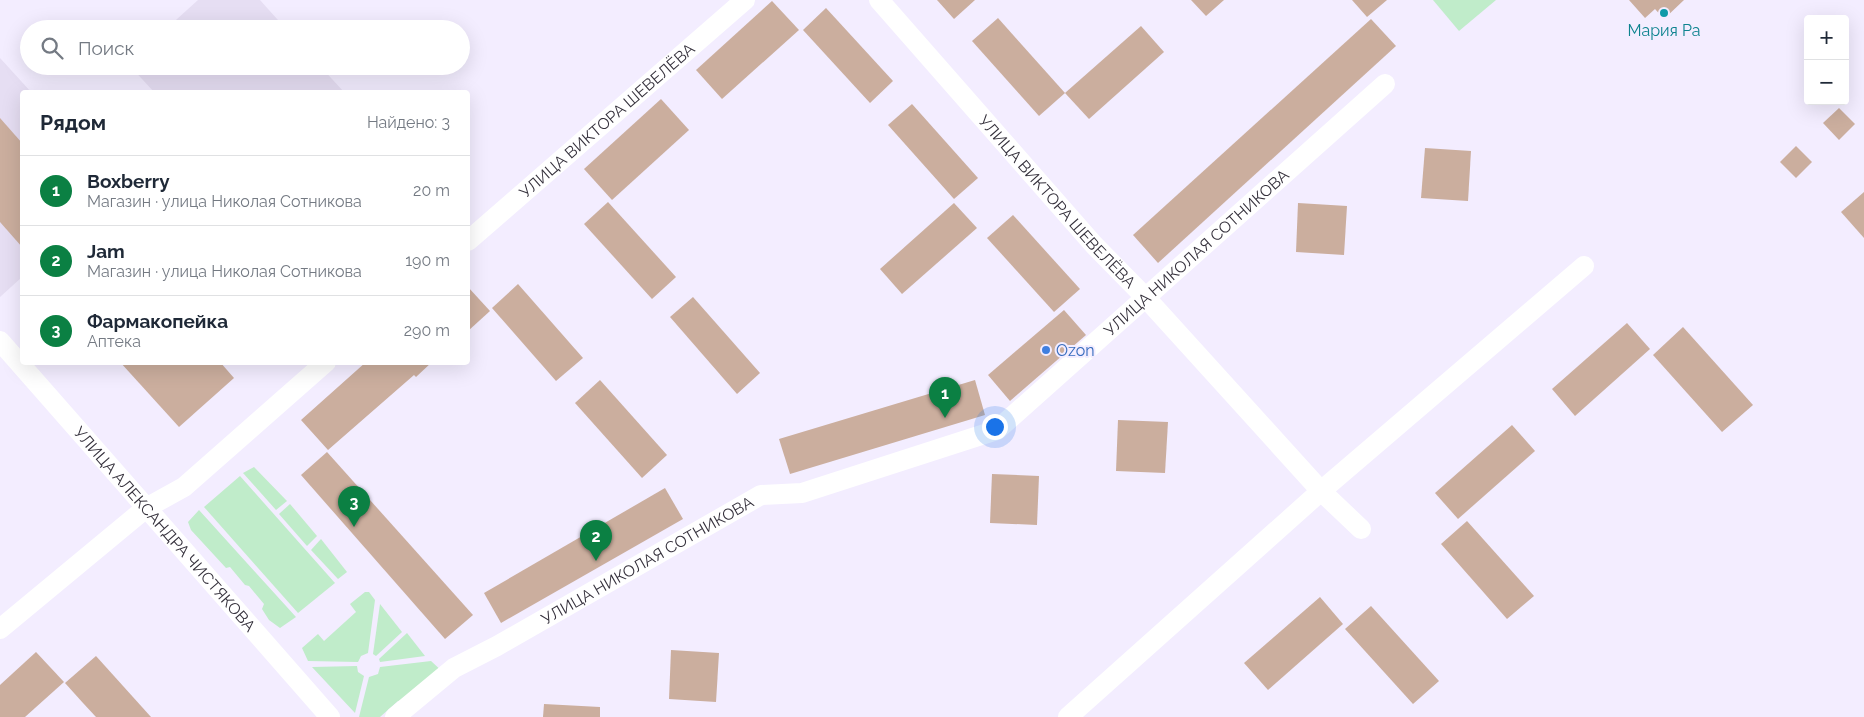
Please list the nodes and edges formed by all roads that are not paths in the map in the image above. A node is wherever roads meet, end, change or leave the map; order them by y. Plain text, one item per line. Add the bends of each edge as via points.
1 (745, 0) edge
2 (879, 0) edge
3 (1385, 84) dead end
4 (470, 239) edge
5 (1584, 266) dead end
6 (1146, 298) junction
7 (0, 341) edge
8 (20, 364) edge
9 (21, 365) edge
10 (323, 365) edge
11 (1321, 491) junction
12 (146, 508) junction
13 (1361, 529) dead end
14 (0, 629) edge
15 (330, 717) edge
16 (395, 717) edge
17 (1068, 717) edge

1 - 4 street, УЛИЦА ВИКТОРА ШЕВЕЛЁВА
2 - 6 street, УЛИЦА ВИКТОРА ШЕВЕЛЁВА via 1094,244
3 - 6 street, УЛИЦА НИКОЛАЯ СОТНИКОВА
5 - 11 street
6 - 11 street, УЛИЦА ВИКТОРА ШЕВЕЛЁВА
6 - 16 street, УЛИЦА НИКОЛАЯ СОТНИКОВА via 997,430 802,493 761,495 454,668
7 - 8 street, УЛИЦА АЛЕКСАНДРА ЧИСТЯКОВА
9 - 12 street, УЛИЦА АЛЕКСАНДРА ЧИСТЯКОВА
10 - 12 street via 184,487
11 - 13 street, УЛИЦА ВИКТОРА ШЕВЕЛЁВА
11 - 17 street
12 - 14 street
12 - 15 street, УЛИЦА АЛЕКСАНДРА ЧИСТЯКОВА

